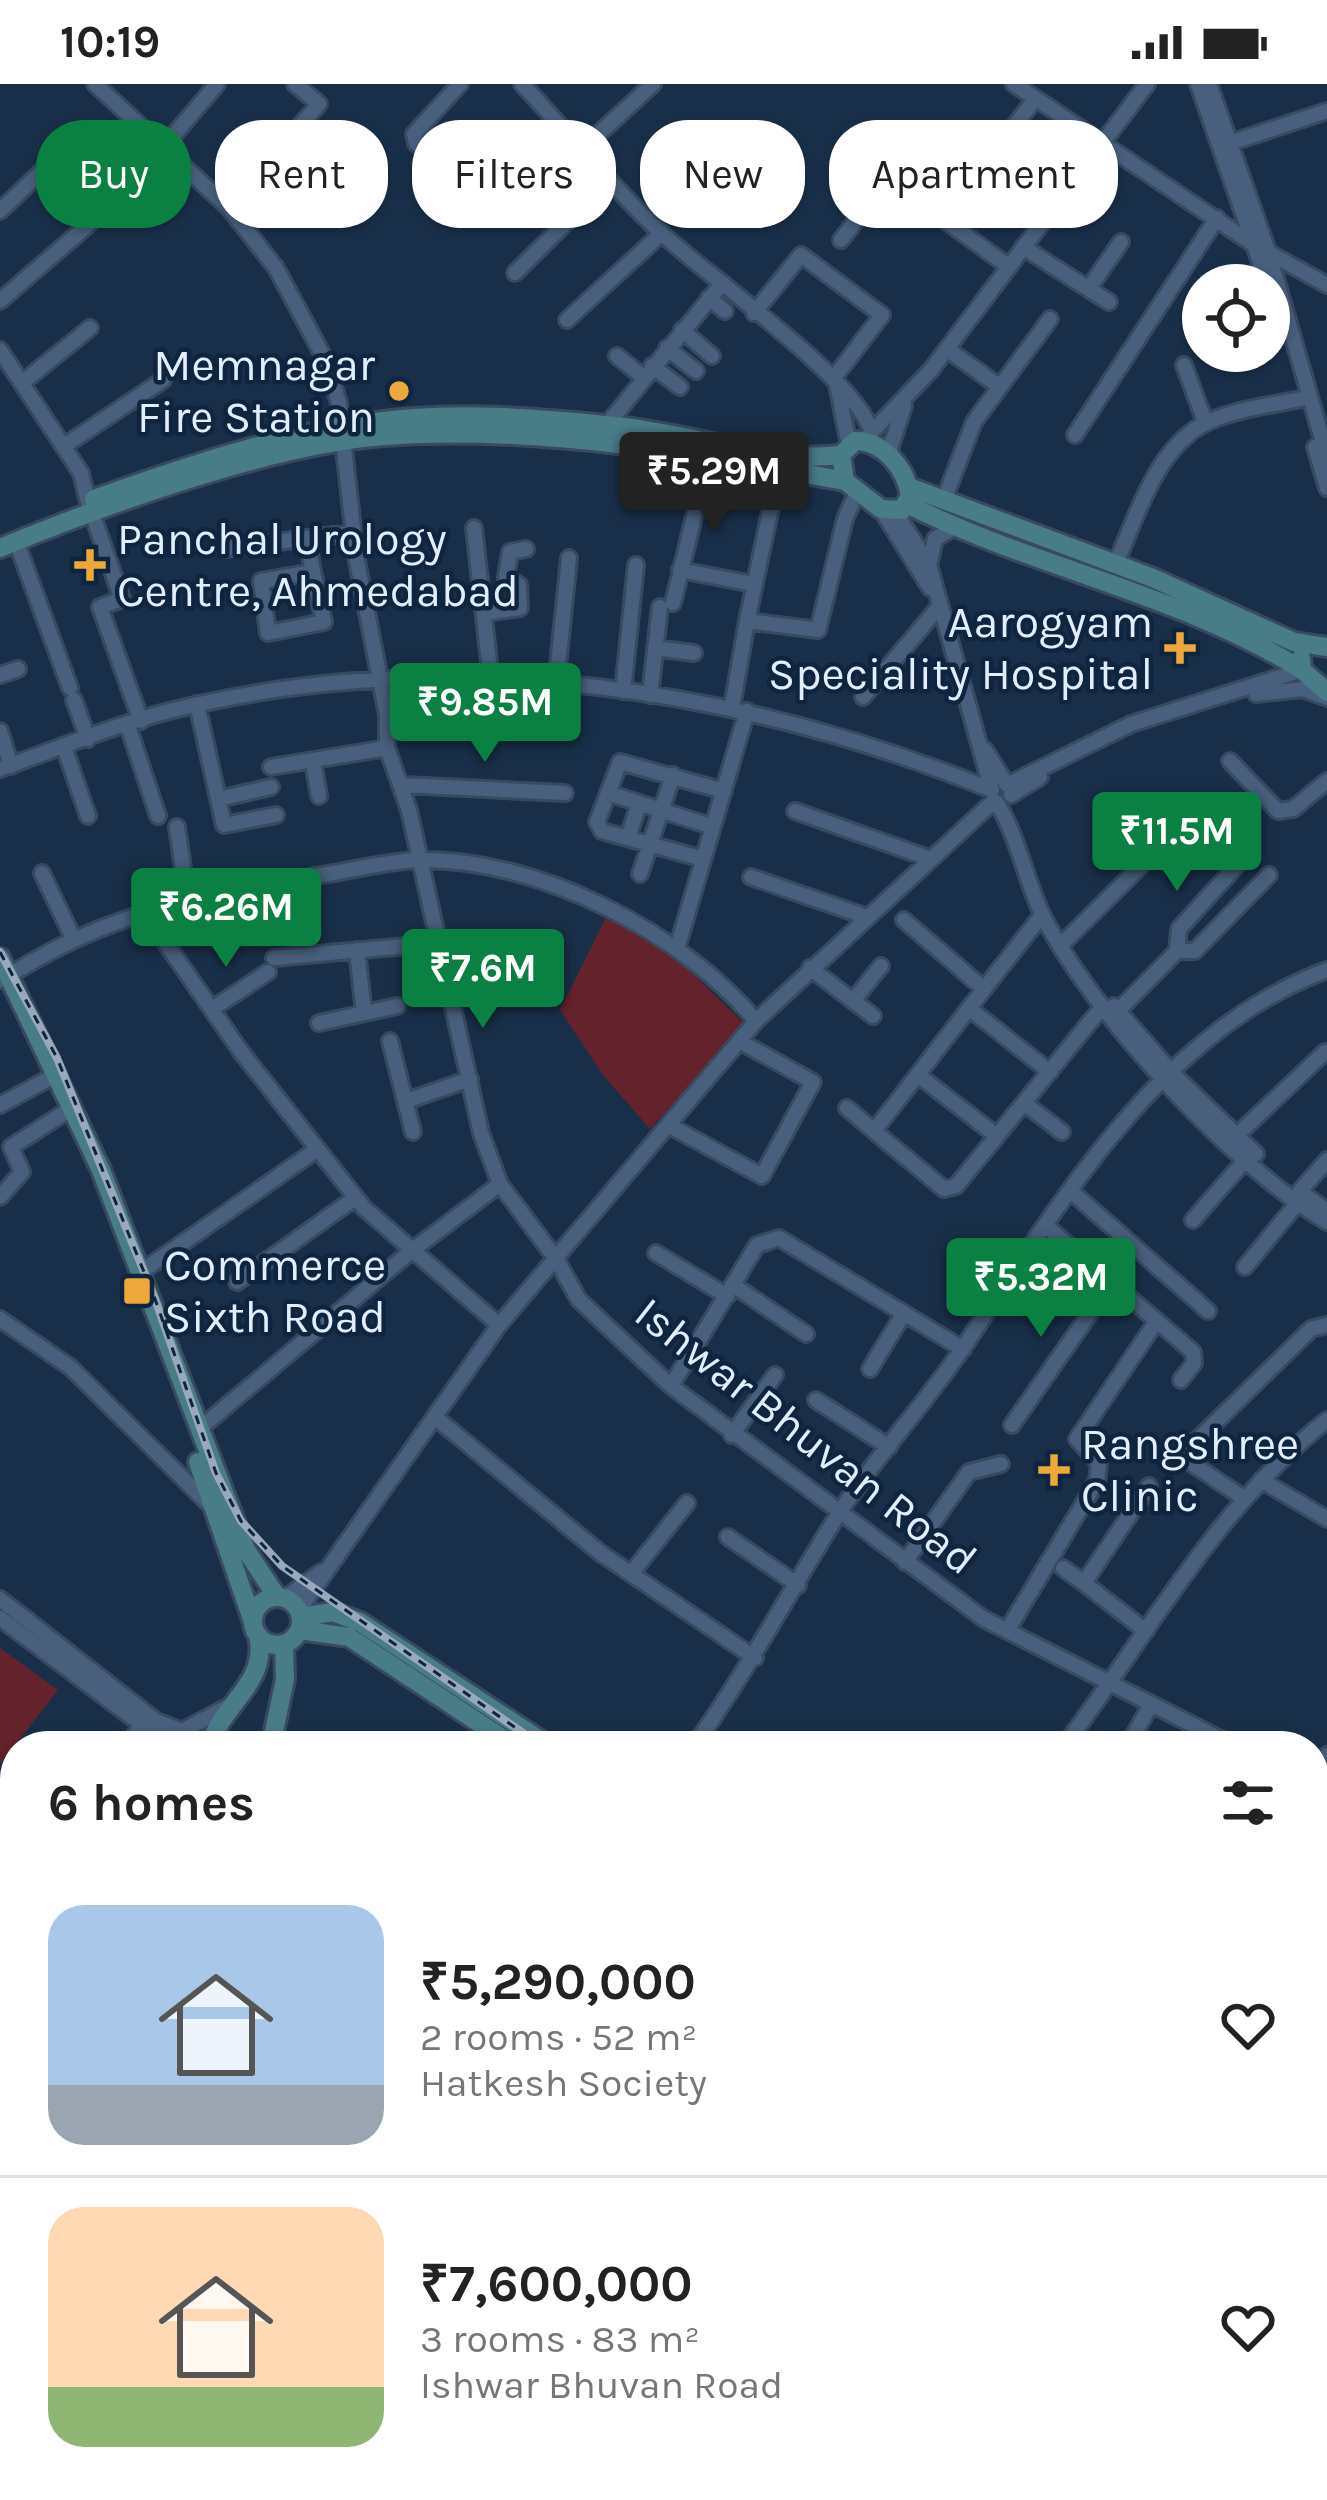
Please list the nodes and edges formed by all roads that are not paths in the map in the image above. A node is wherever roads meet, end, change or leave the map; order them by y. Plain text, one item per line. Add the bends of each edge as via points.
1 (218, 84) edge
2 (295, 84) edge
3 (460, 84) edge
4 (522, 84) edge
5 (653, 84) edge
6 (1014, 84) edge
7 (1147, 84) edge
8 (1198, 84) edge
9 (1209, 84) edge
10 (104, 87) edge
11 (1035, 99) junction
12 (1327, 111) edge
13 (136, 120) edge
14 (187, 120) edge
15 (306, 120) edge
16 (427, 120) edge
17 (555, 120) edge
18 (614, 120) edge
19 (1019, 120) edge
20 (1066, 120) edge
21 (1118, 122) edge
22 (1230, 143) junction
23 (1118, 155) edge
24 (191, 173) edge
25 (36, 176) edge
26 (616, 187) edge
27 (215, 195) edge
28 (0, 211) edge
29 (1217, 218) junction
30 (84, 228) edge
31 (243, 228) edge
32 (560, 228) edge
33 (1038, 228) edge
34 (662, 233) junction
35 (841, 240) dead end
36 (1121, 242) dead end
37 (1024, 247) junction
38 (1261, 248) junction
39 (1264, 264) edge
40 (1008, 266) junction
41 (514, 273) dead end
42 (1327, 285) edge
43 (1088, 288) junction
44 (715, 292) junction
45 (0, 301) edge
46 (1109, 302) dead end
47 (725, 311) dead end
48 (754, 313) junction
49 (1050, 319) dead end
50 (567, 320) dead end
51 (89, 328) dead end
52 (682, 330) junction
53 (667, 347) junction
54 (947, 349) junction
55 (0, 350) edge
56 (617, 356) dead end
57 (712, 356) dead end
58 (1290, 362) edge
59 (648, 371) junction
60 (696, 371) dead end
61 (1187, 372) edge
62 (163, 380) dead end
63 (835, 381) junction
64 (23, 382) junction
65 (680, 387) dead end
66 (1000, 387) junction
67 (1301, 399) junction
68 (905, 401) junction
69 (1205, 422) junction
70 (606, 426) junction
71 (342, 434) junction
72 (1075, 435) dead end
73 (849, 443) junction
74 (64, 446) junction
75 (888, 454) junction
76 (709, 455) junction
77 (1327, 456) edge
78 (779, 469) junction
79 (851, 486) junction
80 (1327, 488) edge
81 (943, 502) junction
82 (898, 503) junction
83 (90, 507) junction
84 (474, 528) dead end
85 (953, 528) junction
86 (353, 533) junction
87 (307, 538) junction
88 (6, 542) edge
89 (225, 549) dead end
90 (526, 549) dead end
91 (568, 558) dead end
92 (1116, 563) junction
93 (636, 565) dead end
94 (928, 565) junction
95 (680, 570) junction
96 (314, 572) junction
97 (753, 584) junction
98 (936, 603) junction
99 (484, 613) junction
100 (747, 621) junction
101 (1327, 647) edge
102 (655, 649) junction
103 (1271, 652) junction
104 (694, 653) dead end
105 (18, 669) dead end
106 (1302, 670) junction
107 (0, 675) edge
108 (380, 678) junction
109 (491, 680) junction
110 (556, 685) junction
111 (1258, 686) junction
112 (623, 691) junction
113 (650, 695) junction
114 (1327, 695) edge
115 (863, 697) dead end
116 (197, 704) junction
117 (740, 709) junction
118 (134, 723) junction
119 (0, 731) edge
120 (88, 739) junction
121 (64, 747) junction
122 (387, 748) junction
123 (1230, 761) dead end
124 (313, 762) junction
125 (5, 767) edge
126 (272, 767) dead end
127 (673, 775) junction
128 (1327, 781) edge
129 (403, 785) junction
130 (271, 787) dead end
131 (724, 791) junction
132 (565, 793) dead end
133 (608, 793) junction
134 (319, 796) dead end
135 (1002, 796) junction
136 (218, 799) junction
137 (639, 804) junction
138 (1200, 807) dead end
139 (660, 811) junction
140 (795, 811) dead end
141 (275, 815) dead end
142 (88, 816) dead end
143 (158, 816) dead end
144 (177, 827) dead end
145 (713, 827) junction
146 (628, 838) junction
147 (649, 844) junction
148 (1247, 854) dead end
149 (703, 859) junction
150 (931, 859) junction
151 (420, 860) junction
152 (42, 873) dead end
153 (640, 874) dead end
154 (1270, 875) dead end
155 (752, 877) dead end
156 (188, 902) junction
157 (145, 913) junction
158 (1042, 915) junction
159 (867, 917) junction
160 (904, 920) dead end
161 (74, 940) junction
162 (1065, 940) junction
163 (439, 943) junction
164 (678, 945) junction
165 (357, 950) junction
166 (1178, 951) junction
167 (881, 966) dead end
168 (810, 968) junction
169 (1327, 970) edge
170 (2, 974) edge
171 (984, 989) junction
172 (853, 1000) junction
173 (397, 1006) dead end
174 (1111, 1008) junction
175 (212, 1009) junction
176 (970, 1009) junction
177 (364, 1013) junction
178 (873, 1016) dead end
179 (756, 1021) junction
180 (319, 1023) dead end
181 (390, 1041) dead end
182 (741, 1042) junction
183 (1325, 1052) edge
184 (1050, 1072) junction
185 (918, 1075) junction
186 (1168, 1076) junction
187 (48, 1079) junction
188 (470, 1079) junction
189 (406, 1101) junction
190 (1024, 1102) junction
191 (0, 1105) edge
192 (847, 1108) dead end
193 (64, 1114) junction
194 (670, 1126) junction
195 (874, 1131) junction
196 (413, 1132) dead end
197 (1062, 1132) dead end
198 (1237, 1135) junction
199 (997, 1136) junction
200 (6, 1145) edge
201 (1082, 1149) dead end
202 (316, 1150) junction
203 (1247, 1158) junction
204 (1327, 1160) edge
205 (1095, 1161) junction
206 (500, 1184) junction
207 (1072, 1192) junction
208 (1299, 1196) junction
209 (0, 1197) edge
210 (356, 1198) junction
211 (1327, 1211) edge
212 (1193, 1220) dead end
213 (1327, 1222) edge
214 (1046, 1226) junction
215 (410, 1252) junction
216 (656, 1252) dead end
217 (556, 1258) junction
218 (1245, 1267) dead end
219 (141, 1272) junction
220 (237, 1282) dead end
221 (1111, 1282) junction
222 (730, 1290) junction
223 (1208, 1311) dead end
224 (904, 1313) junction
225 (0, 1319) edge
226 (1156, 1322) junction
227 (499, 1325) junction
228 (1327, 1325) edge
229 (806, 1334) dead end
230 (962, 1348) junction
231 (869, 1369) dead end
232 (775, 1375) dead end
233 (1181, 1380) dead end
234 (670, 1386) junction
235 (816, 1400) dead end
236 (436, 1418) junction
237 (1327, 1420) edge
238 (1012, 1425) dead end
239 (198, 1430) junction
240 (732, 1435) junction
241 (889, 1447) junction
242 (1001, 1464) dead end
243 (1261, 1480) junction
244 (1149, 1486) dead end
245 (1245, 1499) junction
246 (687, 1503) dead end
247 (215, 1510) junction
248 (840, 1512) junction
249 (1327, 1519) edge
250 (728, 1537) dead end
251 (905, 1562) junction
252 (1063, 1568) dead end
253 (631, 1574) junction
254 (1084, 1583) junction
255 (798, 1585) junction
256 (0, 1599) edge
257 (292, 1611) junction
258 (0, 1618) edge
259 (256, 1628) junction
260 (1147, 1630) junction
261 (1007, 1631) junction
262 (284, 1644) junction
263 (755, 1658) junction
264 (1110, 1685) junction
265 (238, 1700) junction
266 (1150, 1704) junction
267 (141, 1726) junction
268 (138, 1731) edge
269 (148, 1731) edge
270 (219, 1731) edge
271 (274, 1731) edge
272 (486, 1731) edge
273 (525, 1731) edge
274 (704, 1731) edge
275 (1075, 1731) edge
276 (1136, 1731) edge
277 (1204, 1731) edge

1 - 14 street
2 - 15 street via 320,104
3 - 16 street
4 - 17 street
5 - 18 street
6 - 11 street
7 - 21 street
8 - 38 street
9 - 22 street
10 - 13 street, Ishwar Bhuvan Road
11 - 19 street
11 - 20 street
12 - 22 street
22 - 38 street
23 - 29 street
24 - 27 street, Ishwar Bhuvan Road
25 - 28 street
26 - 34 street
29 - 38 street
29 - 72 street
30 - 45 street
31 - 71 street, Ishwar Bhuvan Road via 304,314 326,362
32 - 41 street
33 - 37 street
34 - 44 street
34 - 50 street
35 - 40 street via 888,179
36 - 43 street
37 - 40 street
37 - 43 street
38 - 39 street
38 - 42 street
38 - 77 street
40 - 54 street
43 - 46 street
44 - 47 street
44 - 48 street
44 - 52 street
48 - 63 street
48 - 63 street via 801,255 882,315
49 - 66 street
51 - 64 street
52 - 53 street
52 - 57 street
53 - 59 street
53 - 60 street
54 - 66 street
54 - 68 street
55 - 64 street
56 - 59 street
58 - 67 street
59 - 65 street
59 - 70 street
61 - 69 street
62 - 74 street
63 - 73 street
63 - 73 street via 868,420
64 - 74 street
66 - 81 street via 974,422
67 - 69 street
67 - 80 street
68 - 73 street
68 - 75 street
69 - 92 street via 1163,463
70 - 71 main road via 420,418
70 - 73 main road
71 - 76 main road via 524,436
71 - 83 main road
71 - 86 street, Ishwar Bhuvan Road
73 - 75 main road
73 - 79 main road
74 - 83 street
75 - 82 main road
76 - 78 main road
76 - 95 street
78 - 79 main road
78 - 97 street
79 - 82 main road
79 - 100 street via 818,630
81 - 82 main road
81 - 92 main road
82 - 85 main road
82 - 94 street
82 - 98 street
83 - 88 main road
83 - 118 street via 122,599 100,607
84 - 99 street
85 - 94 street via 935,539
85 - 103 main road
86 - 87 street
86 - 108 street, Ishwar Bhuvan Road
87 - 89 street
87 - 96 street
88 - 120 street
90 - 99 street via 510,552 506,577 519,585 520,608
91 - 110 street
92 - 101 main road via 1294,642
93 - 112 street
94 - 98 street
95 - 97 street
95 - 102 street
96 - 96 street via 324,622 268,633 261,581
97 - 100 street
98 - 115 street
98 - 135 street
99 - 109 street
100 - 117 street
101 - 106 main road via 1302,657
102 - 104 street
102 - 113 street
103 - 106 main road
103 - 111 street via 1275,669
105 - 107 street
106 - 111 street
106 - 114 main road
108 - 109 street
108 - 116 street
108 - 122 street, Ishwar Bhuvan Road
109 - 110 street
110 - 112 street
111 - 135 street via 1132,724
112 - 113 street
113 - 117 street
114 - 135 street via 1261,692 1180,716
116 - 118 street
116 - 136 street
117 - 131 street
117 - 135 street via 812,726
118 - 120 street
118 - 143 street
119 - 125 street
120 - 121 street
121 - 125 street
121 - 142 street
122 - 124 street
122 - 129 street, Ishwar Bhuvan Road
123 - 128 street via 1278,811 1293,809
124 - 126 street
124 - 134 street
127 - 131 street
127 - 133 street via 620,762
127 - 139 street
129 - 132 street
129 - 151 street, Ishwar Bhuvan Road
130 - 136 street
131 - 145 street
133 - 137 street
133 - 146 street via 597,822
135 - 150 street
135 - 158 street
135 - 162 street
136 - 141 street via 224,825
137 - 139 street
137 - 146 street
138 - 162 street
139 - 145 street
139 - 147 street
140 - 150 street
144 - 156 street
145 - 149 street
146 - 147 street
147 - 149 street
147 - 153 street
148 - 166 street via 1179,929
149 - 164 street
150 - 159 street
151 - 156 street
151 - 163 street, Ishwar Bhuvan Road
151 - 164 street via 579,896
152 - 161 street
154 - 166 street via 1195,951
155 - 159 street
156 - 157 street
157 - 161 street
157 - 175 street
158 - 171 street
158 - 174 street via 1071,967
159 - 168 street
160 - 171 street
161 - 170 street
162 - 174 street
163 - 165 street
163 - 188 street, Ishwar Bhuvan Road
164 - 179 street
165 - 175 street via 271,965
165 - 177 street
166 - 174 street
167 - 172 street
168 - 172 street
168 - 179 street
169 - 186 street via 1280,987 1209,1032
170 - 187 main road
170 - 219 main road via 101,1170
171 - 176 street
172 - 178 street
173 - 177 street
174 - 184 street
174 - 186 street
175 - 202 street
176 - 184 street
176 - 185 street
177 - 180 street
179 - 182 street
181 - 189 street
182 - 194 street
182 - 194 street via 813,1082 762,1176
183 - 198 street
184 - 190 street
185 - 195 street
185 - 199 street
186 - 198 street
186 - 203 street
186 - 205 street
187 - 191 street
187 - 193 main road
188 - 189 street
188 - 206 street, Ishwar Bhuvan Road
189 - 196 street
190 - 197 street
190 - 199 street
192 - 195 street
193 - 200 street
193 - 247 main road via 141,1299
194 - 217 street
195 - 199 street via 951,1190
198 - 208 street
200 - 209 street via 22,1172
201 - 205 street
202 - 210 street
202 - 219 street
203 - 208 street
203 - 212 street
204 - 208 street
205 - 207 street
206 - 215 street
206 - 217 street, Ishwar Bhuvan Road
207 - 214 street
207 - 223 street
208 - 211 street
208 - 213 street
208 - 218 street
210 - 215 street
210 - 220 street
214 - 221 street
214 - 230 street
215 - 227 street
215 - 239 street
216 - 222 street
217 - 227 street
217 - 234 street, Ishwar Bhuvan Road via 579,1300
219 - 239 main road
221 - 226 street
221 - 238 street
222 - 224 street via 757,1245 779,1238
222 - 229 street
222 - 234 street
224 - 230 street
224 - 231 street
225 - 247 street via 70,1367
226 - 233 street via 1192,1352
226 - 261 street via 1077,1439 1099,1463 1097,1481
227 - 236 street
228 - 245 street via 1311,1329 1189,1448 1194,1465
230 - 241 street
232 - 240 street
234 - 240 street, Ishwar Bhuvan Road
235 - 241 street
236 - 253 street
236 - 257 street
237 - 243 street
239 - 257 main road via 246,1550
240 - 248 street, Ishwar Bhuvan Road
241 - 248 street
242 - 251 street via 969,1472
243 - 245 street
243 - 249 street
244 - 254 street
245 - 260 street
246 - 253 street
247 - 259 main road
248 - 251 street, Ishwar Bhuvan Road
248 - 255 street
250 - 255 street
251 - 261 street, Ishwar Bhuvan Road
252 - 254 street
253 - 263 street
254 - 260 street
255 - 263 street
256 - 265 street via 156,1721 182,1730
257 - 259 main road via 257,1607
257 - 262 main road
257 - 272 main road via 349,1636
257 - 273 main road via 360,1622
258 - 267 street
259 - 262 main road via 269,1644
259 - 265 main road via 261,1662
260 - 264 street
261 - 264 street, Ishwar Bhuvan Road
262 - 271 main road
263 - 274 street
264 - 266 street, Ishwar Bhuvan Road
264 - 275 street
265 - 270 main road
266 - 276 street
266 - 277 street, Ishwar Bhuvan Road
267 - 268 street
267 - 269 street

